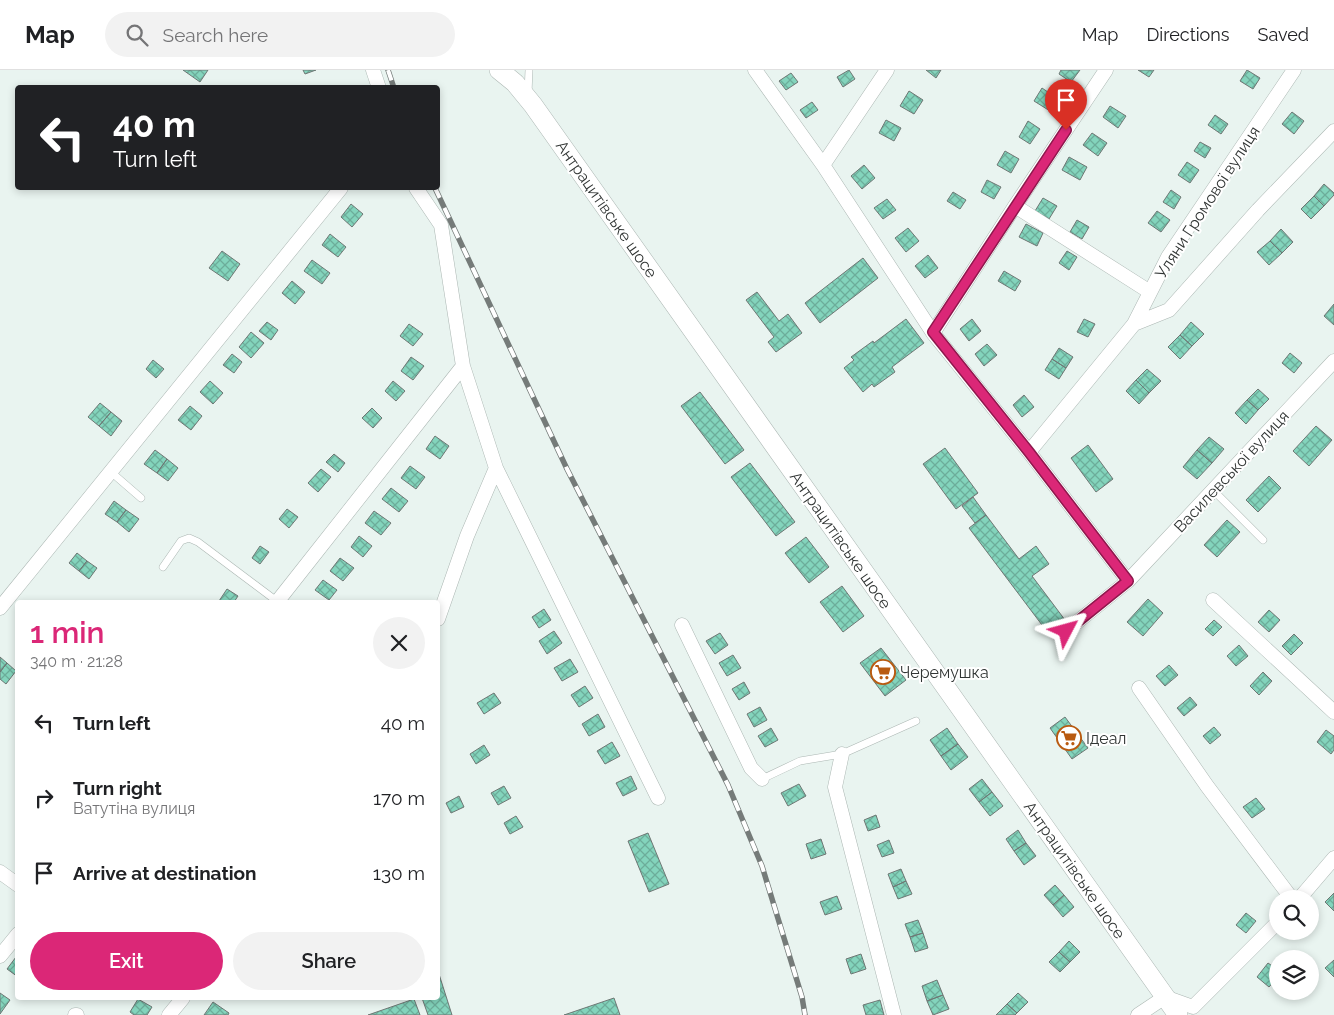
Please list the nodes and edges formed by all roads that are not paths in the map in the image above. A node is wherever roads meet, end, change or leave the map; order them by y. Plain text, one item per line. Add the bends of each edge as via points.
1 (373, 70) edge
2 (499, 70) edge
3 (529, 70) edge
4 (755, 70) edge
5 (887, 70) edge
6 (1106, 70) edge
7 (1294, 70) edge
8 (378, 85) edge
9 (528, 98) junction
10 (1334, 131) edge
11 (823, 166) junction
12 (339, 190) edge
13 (417, 190) edge
14 (1015, 206) junction
15 (1150, 292) junction
16 (1134, 324) junction
17 (933, 332) junction
18 (1334, 361) edge
19 (463, 366) junction
20 (1029, 452) junction
21 (496, 468) junction
22 (111, 472) junction
23 (1213, 490) junction
24 (141, 498) dead end
25 (1263, 540) dead end
26 (163, 567) dead end
27 (1128, 581) junction
28 (275, 600) edge
29 (280, 600) edge
30 (1213, 600) dead end
31 (0, 608) edge
32 (440, 613) edge
33 (682, 625) dead end
34 (1066, 631) dead end
35 (1139, 688) dead end
36 (1334, 712) edge
37 (916, 720) dead end
38 (842, 754) junction
39 (762, 779) joint
40 (658, 798) dead end
41 (1334, 858) edge
42 (0, 872) edge
43 (15, 883) edge
44 (1285, 890) edge
45 (1307, 890) edge
46 (1269, 931) edge
47 (15, 938) edge
48 (0, 956) edge
49 (1165, 998) junction
50 (181, 1000) edge
51 (169, 1015) edge
52 (894, 1015) edge
53 (1138, 1015) edge
54 (1178, 1015) edge

1 - 8 street
2 - 9 main road, Антрацитівське шосе
3 - 9 lane
4 - 11 street
5 - 11 street
6 - 14 street
7 - 15 street, Уляни Громової вулиця via 1168,257
9 - 49 main road, Антрацитівське шосе
10 - 16 street via 1169,310
11 - 17 street
12 - 22 street
13 - 19 street via 441,226
14 - 15 street
14 - 17 street
15 - 16 street, Уляни Громової вулиця
16 - 20 street, Уляни Громової вулиця
17 - 20 street
18 - 23 street, Василевської вулиця
19 - 21 street
19 - 29 street
20 - 27 street
21 - 32 street via 467,536
21 - 40 street
22 - 24 lane
22 - 31 street
23 - 25 lane
23 - 27 street, Василевської вулиця
26 - 28 lane via 180,541 189,538
27 - 34 street, Василевської вулиця
30 - 36 street
33 - 39 street via 751,768
35 - 44 street
37 - 38 lane
38 - 39 lane via 800,761
38 - 52 street via 835,787
41 - 45 street
42 - 43 street
46 - 49 street via 1193,1007
47 - 48 street
49 - 53 street
49 - 54 main road, Антрацитівське шосе
50 - 51 street

